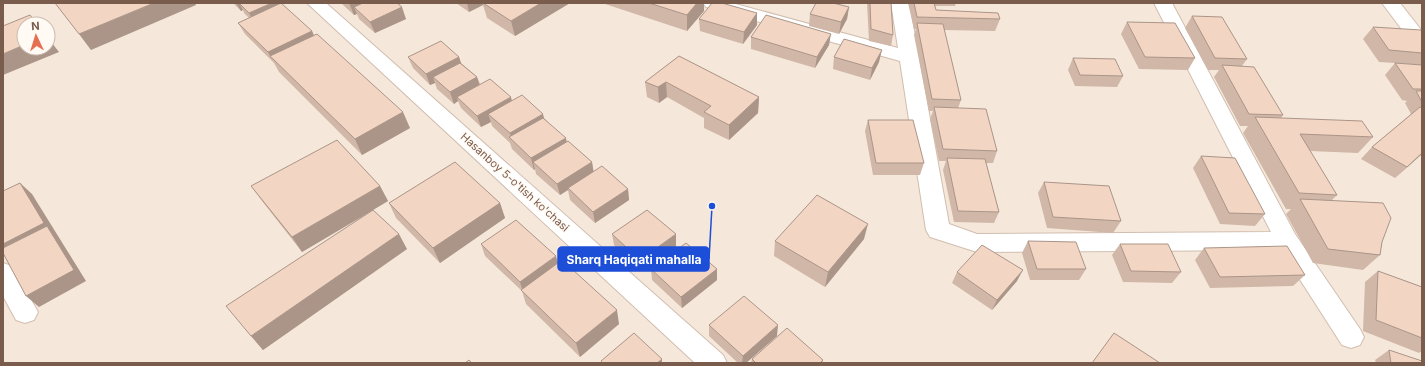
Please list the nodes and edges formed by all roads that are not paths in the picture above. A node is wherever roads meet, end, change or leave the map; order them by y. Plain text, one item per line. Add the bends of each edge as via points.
1 (316, 3) edge
2 (712, 3) edge
3 (900, 3) edge
4 (1163, 3) edge
5 (1391, 3) edge
6 (1422, 43) edge
7 (909, 57) junction
8 (1287, 241) junction
9 (3, 273) edge
10 (25, 312) dead end
11 (1351, 337) dead end
12 (714, 363) edge

1 - 12 street, Hasanboy 5-o'tish ko'chasi
2 - 7 street
3 - 7 street
4 - 8 street
5 - 6 street
7 - 8 street via 938,230 977,243
8 - 11 street
9 - 10 street

